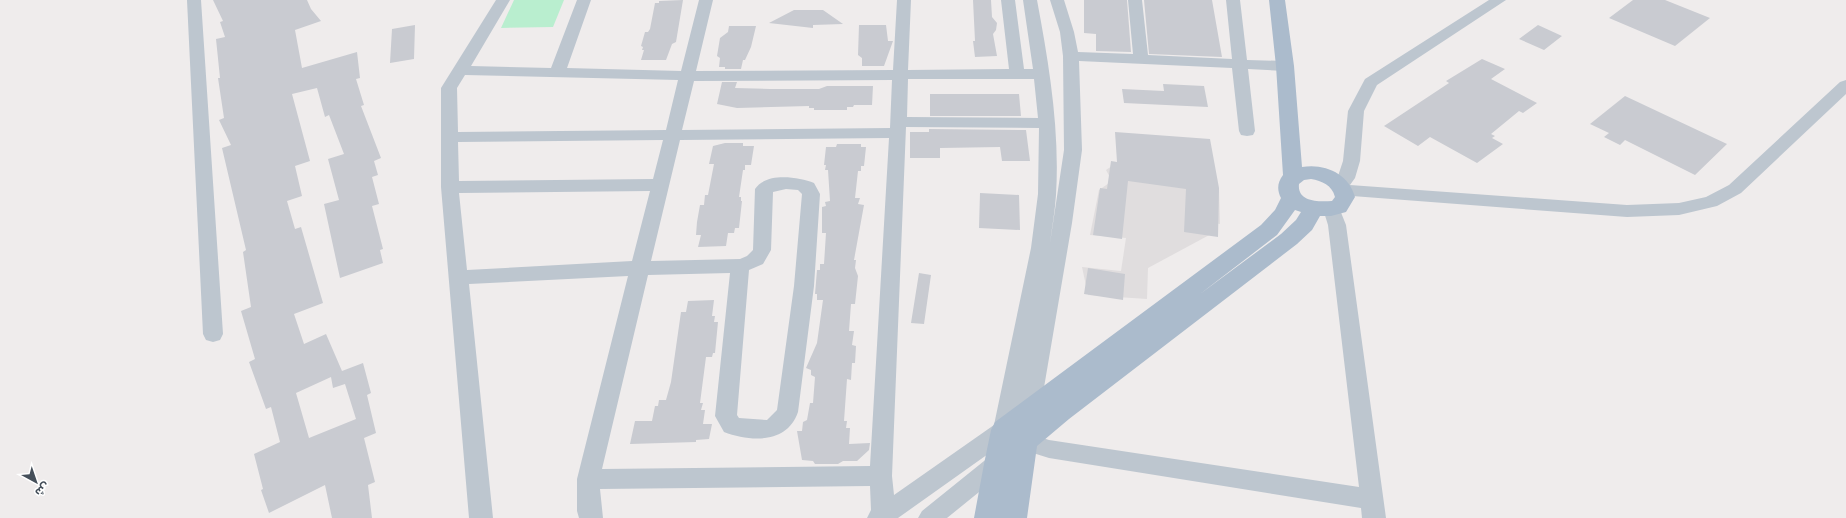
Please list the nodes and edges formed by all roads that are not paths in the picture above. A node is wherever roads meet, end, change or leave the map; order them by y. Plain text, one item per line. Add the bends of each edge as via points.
1 (194, 0) edge
2 (503, 0) edge
3 (584, 0) edge
4 (706, 0) edge
5 (904, 0) edge
6 (1008, 0) edge
7 (1030, 0) edge
8 (1057, 0) edge
9 (1135, 0) edge
10 (1232, 0) edge
11 (1277, 0) edge
12 (1499, 0) edge
13 (1071, 56) junction
14 (1141, 58) junction
15 (1240, 64) junction
16 (1285, 66) junction
17 (460, 70) junction
18 (557, 73) junction
19 (1017, 74) junction
20 (1041, 74) junction
21 (687, 76) junction
22 (902, 76) junction
23 (1846, 85) edge
24 (1047, 123) junction
25 (899, 128) junction
26 (1247, 131) dead end
27 (672, 136) junction
28 (450, 137) junction
29 (1292, 149) junction
30 (1318, 174) junction
31 (660, 185) junction
32 (450, 187) junction
33 (1292, 187) junction
34 (1343, 188) junction
35 (1323, 209) junction
36 (740, 266) junction
37 (640, 268) junction
38 (460, 277) junction
39 (212, 334) dead end
40 (1029, 411) junction
41 (1014, 436) junction
42 (997, 464) junction
43 (881, 476) junction
44 (588, 479) junction
45 (1373, 508) edge
46 (881, 516) edge
47 (481, 518) edge
48 (590, 518) edge
49 (930, 518) edge
50 (988, 518) edge
51 (1013, 518) edge

1 - 39 street
2 - 17 street
3 - 18 street
4 - 21 street
5 - 22 street
6 - 19 street
7 - 20 street
8 - 13 street
9 - 14 street
10 - 15 street
11 - 16 main road
12 - 34 street via 1371,82 1355,113 1350,172
13 - 14 street
13 - 40 street via 1073,150 1070,179
14 - 15 street
15 - 16 street
15 - 26 street
16 - 29 main road
17 - 18 street
17 - 28 street via 449,88
18 - 21 street
19 - 20 street
19 - 22 street
20 - 24 street
21 - 22 street
21 - 27 street
22 - 25 street
23 - 34 street via 1735,189 1711,202 1679,209 1627,211
24 - 25 street
24 - 41 street via 1048,170 1044,220
25 - 27 street
25 - 43 street
27 - 28 street
27 - 31 street
28 - 32 street
29 - 30 main road
29 - 33 main road
30 - 33 main road via 1304,173
30 - 34 main road via 1327,176
31 - 32 street
31 - 37 street
32 - 38 street
33 - 35 main road via 1305,206
33 - 40 main road via 1283,214 1269,230
34 - 35 main road via 1343,202
35 - 41 main road via 1289,239 1060,412
35 - 45 street via 1337,225
36 - 36 street via 726,416 732,426 750,431 779,424 786,416 804,286 811,194 808,187 800,183 782,183 764,189 762,250 759,258
36 - 37 street
37 - 38 street
37 - 44 street
38 - 47 street
40 - 41 main road
41 - 42 main road
41 - 45 street via 1049,449
41 - 46 street
41 - 51 main road
42 - 49 street
42 - 50 main road
43 - 44 street
43 - 46 street
44 - 48 street

